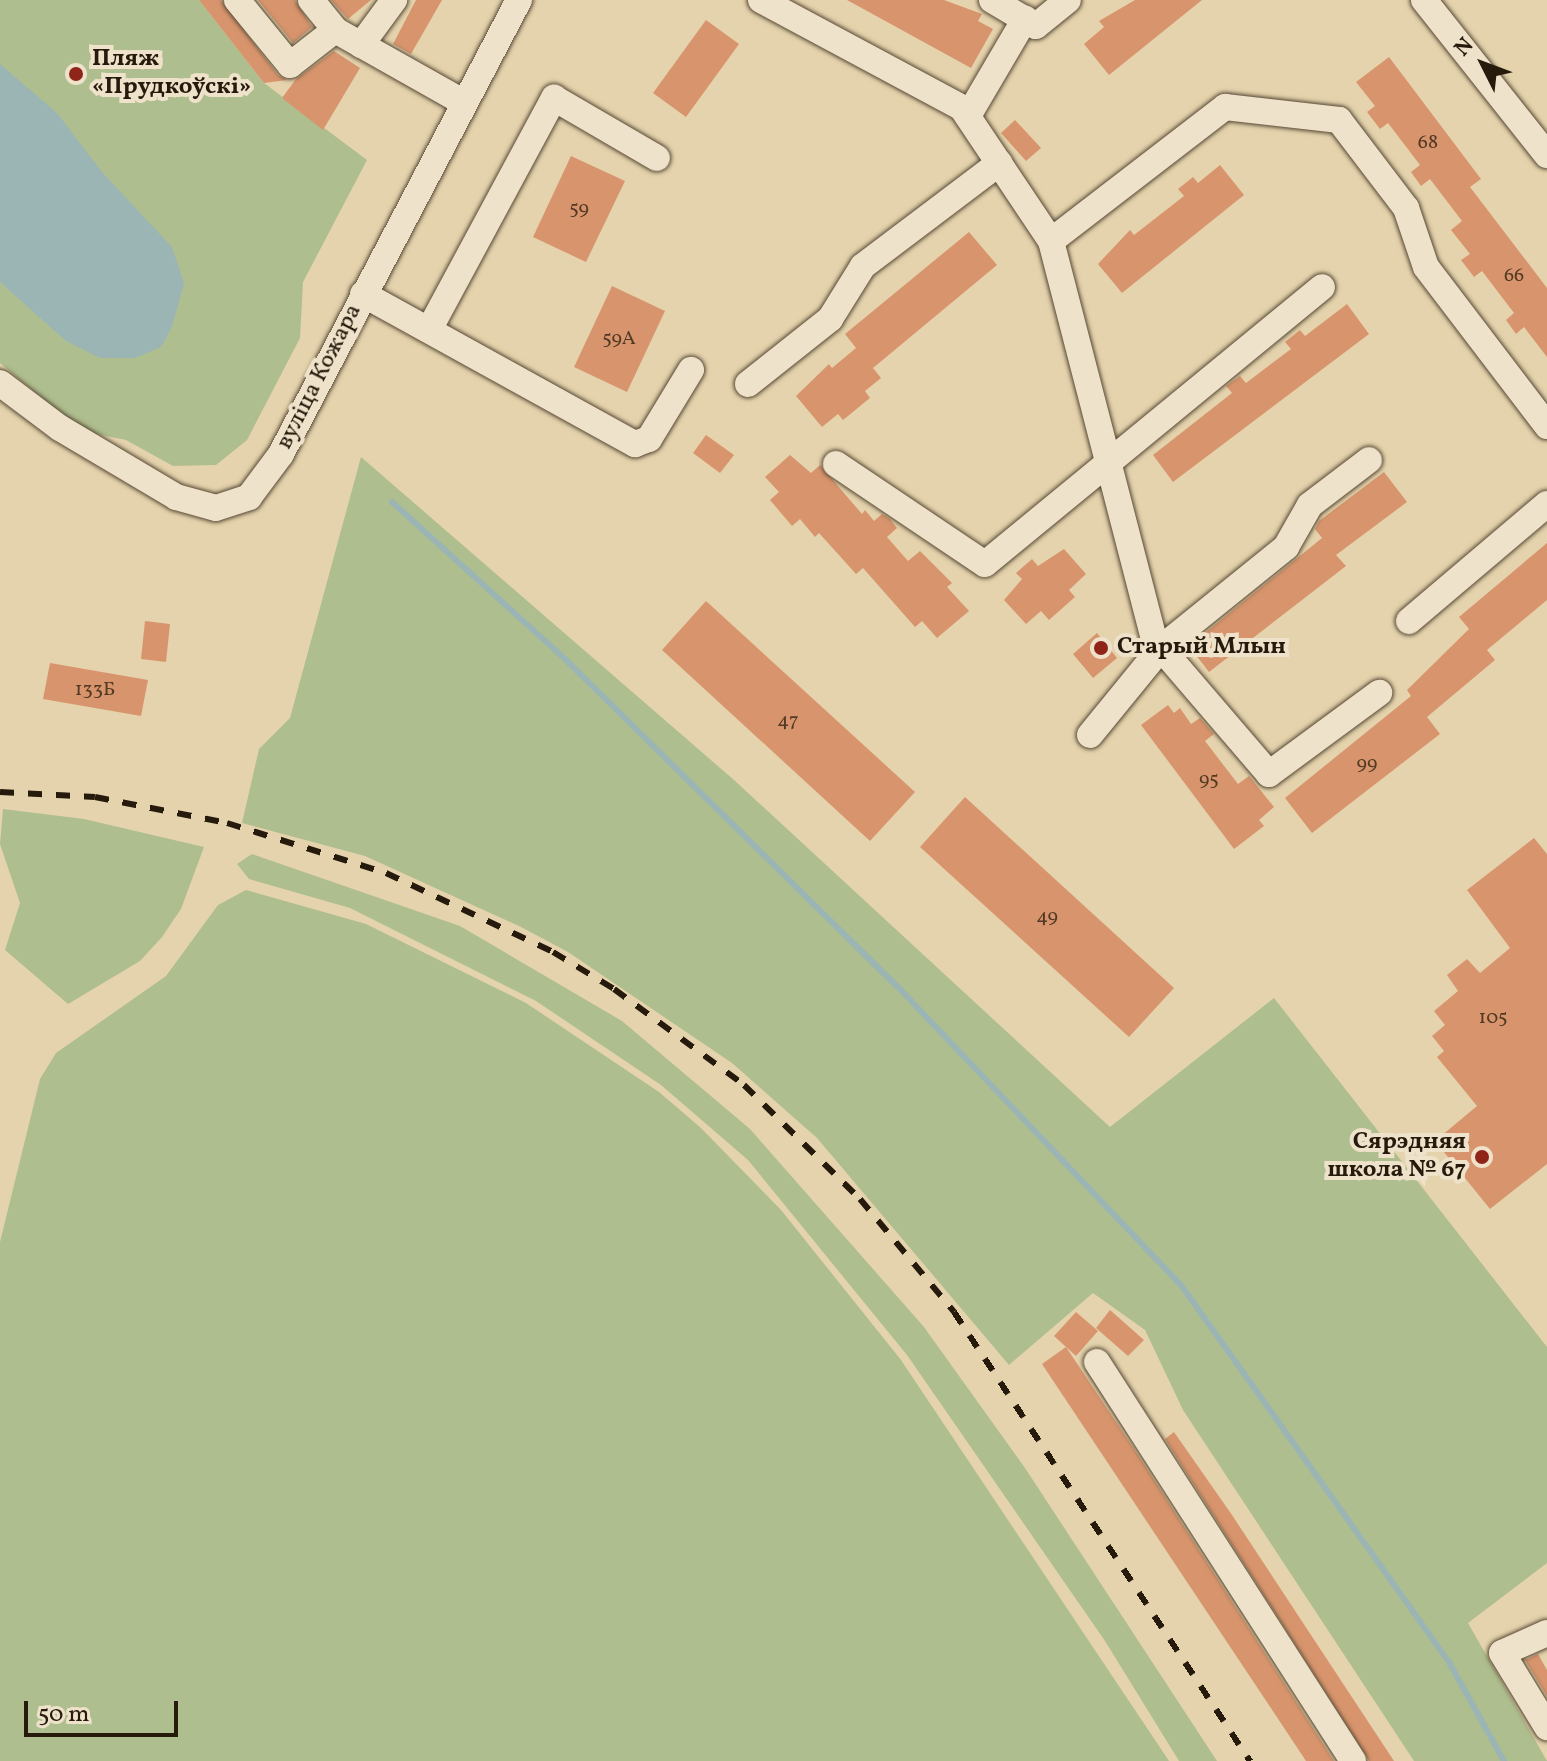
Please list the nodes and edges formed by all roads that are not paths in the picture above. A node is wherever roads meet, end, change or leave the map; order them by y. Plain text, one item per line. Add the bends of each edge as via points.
1 (237, 0) edge
2 (311, 0) edge
3 (519, 0) edge
4 (761, 0) edge
5 (992, 0) edge
6 (1068, 0) edge
7 (1424, 0) edge
8 (392, 1) edge
9 (1025, 19) junction
10 (335, 30) junction
11 (361, 45) junction
12 (463, 102) junction
13 (968, 116) junction
14 (1547, 155) edge
15 (657, 158) dead end
16 (999, 163) junction
17 (1051, 241) junction
18 (1322, 287) dead end
19 (363, 294) junction
20 (429, 330) junction
21 (691, 370) dead end
22 (0, 383) edge
23 (748, 384) dead end
24 (1547, 426) edge
25 (1108, 460) junction
26 (1369, 460) dead end
27 (836, 464) dead end
28 (1547, 504) edge
29 (1409, 621) dead end
30 (1161, 648) junction
31 (1379, 693) dead end
32 (1090, 735) dead end
33 (1097, 1362) dead end
34 (1544, 1641) edge
35 (1547, 1727) edge
36 (1353, 1761) edge

1 - 10 street via 290,65
2 - 10 street
3 - 12 street, вуліца Кожара
4 - 13 street via 962,108
5 - 9 street
6 - 9 street via 1036,26
7 - 14 street
8 - 11 street
9 - 13 street
10 - 11 street
11 - 12 street
12 - 19 street, вуліца Кожара
13 - 16 street
15 - 20 street via 554,98
16 - 17 street
16 - 23 street via 863,266 830,319
17 - 24 street via 1225,107 1339,120 1406,208 1426,267
17 - 25 street
18 - 25 street
19 - 20 street
19 - 22 street, вуліца Кожара via 281,454 249,497 230,506 216,508 176,497 60,428
20 - 21 street via 635,444 649,439
25 - 27 street via 985,564
25 - 30 street via 1154,638
26 - 30 street via 1310,505 1286,547
28 - 29 street
30 - 31 street via 1269,774
30 - 32 street
33 - 36 street
34 - 35 street via 1502,1653

